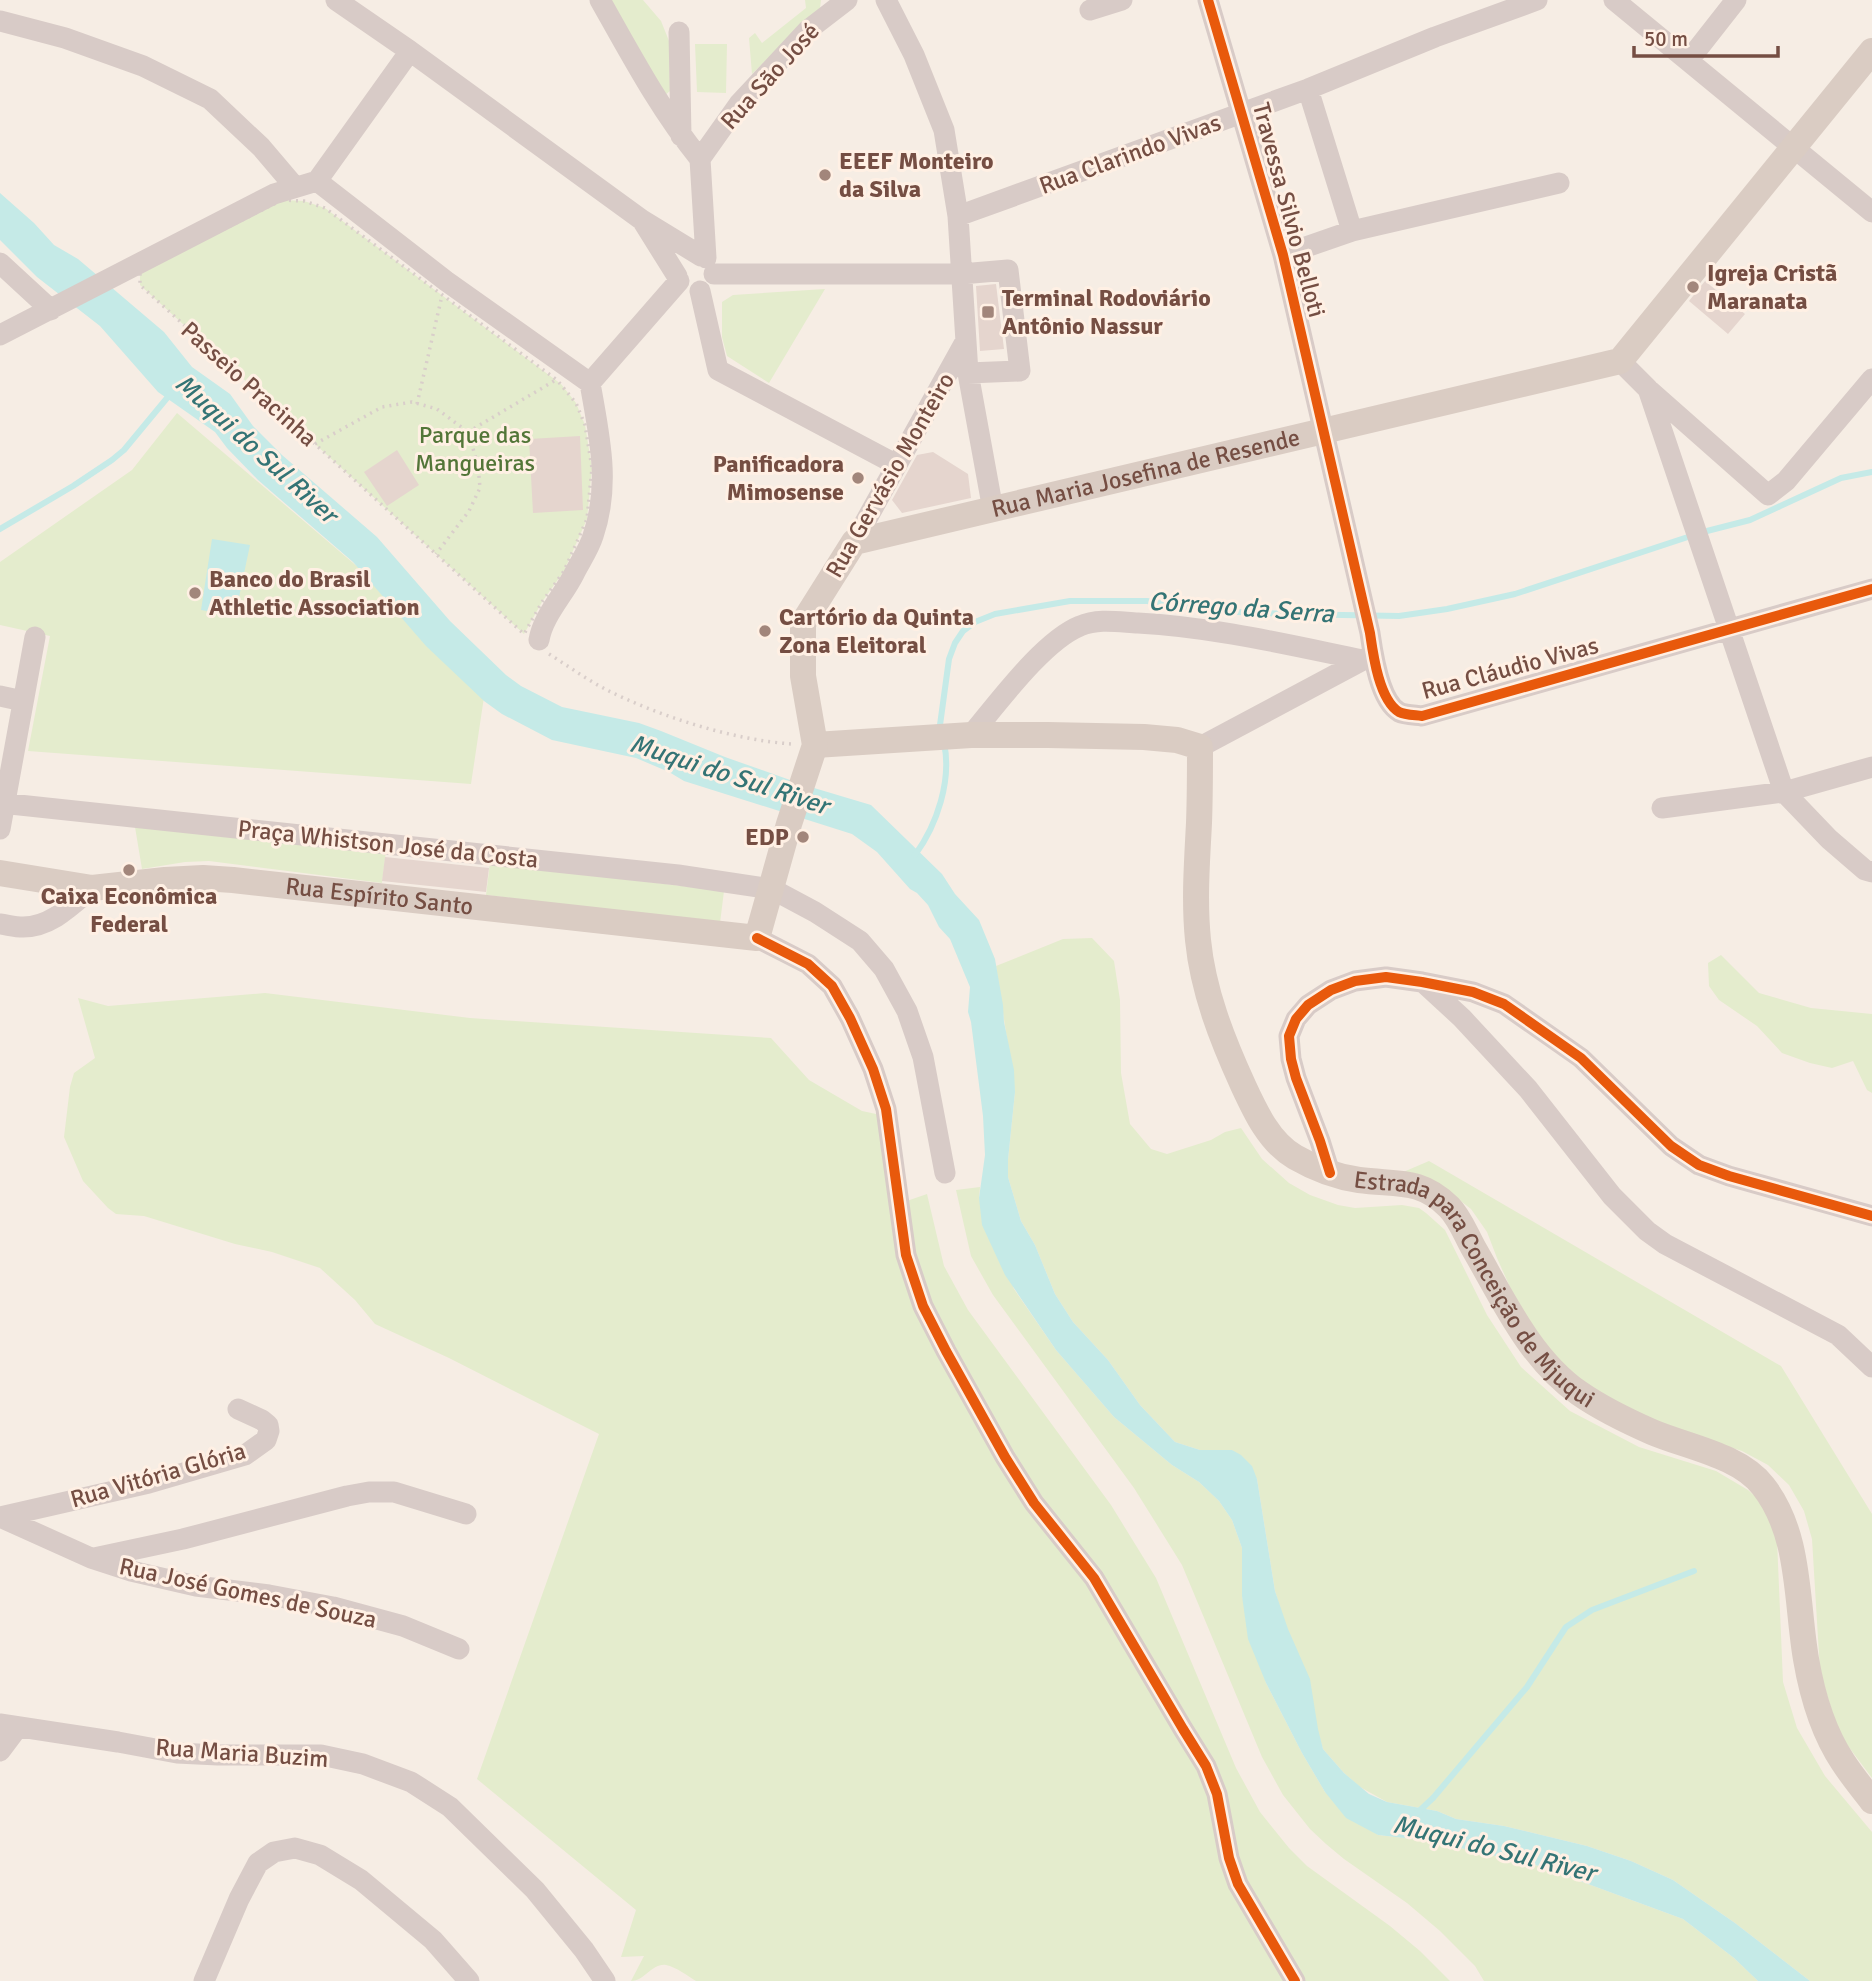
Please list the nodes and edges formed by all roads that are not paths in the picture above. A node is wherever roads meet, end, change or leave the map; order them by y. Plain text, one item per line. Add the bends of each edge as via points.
1 (336, 0) edge
2 (600, 0) edge
3 (847, 0) edge
4 (886, 0) edge
5 (1122, 0) edge
6 (1208, 0) edge
7 (1537, 0) edge
8 (1614, 0) edge
9 (1736, 0) edge
10 (1090, 10) dead end
11 (0, 21) edge
12 (679, 32) dead end
13 (410, 51) junction
14 (1872, 51) edge
15 (1689, 60) junction
16 (1308, 89) junction
17 (1241, 113) junction
18 (681, 135) junction
19 (1793, 148) junction
20 (699, 159) junction
21 (317, 181) junction
22 (1559, 183) dead end
23 (295, 187) junction
24 (1872, 212) edge
25 (958, 216) junction
26 (642, 220) junction
27 (1352, 231) junction
28 (1283, 255) junction
29 (0, 263) edge
30 (707, 263) junction
31 (961, 274) junction
32 (678, 279) junction
33 (700, 291) junction
34 (51, 310) junction
35 (0, 335) edge
36 (965, 341) junction
37 (1620, 361) junction
38 (968, 373) junction
39 (1872, 379) edge
40 (590, 383) junction
41 (1648, 389) junction
42 (1324, 433) junction
43 (897, 465) junction
44 (993, 510) junction
45 (854, 542) junction
46 (1872, 589) edge
47 (1729, 630) junction
48 (35, 637) dead end
49 (539, 640) road end
50 (1369, 659) junction
51 (0, 696) edge
52 (23, 701) junction
53 (952, 736) junction
54 (815, 745) junction
55 (1200, 747) junction
56 (1872, 767) edge
57 (1784, 792) junction
58 (2, 803) edge
59 (1662, 808) dead end
60 (0, 829) edge
61 (1872, 872) edge
62 (0, 873) edge
63 (92, 888) junction
64 (772, 889) junction
65 (0, 924) edge
66 (757, 938) junction
67 (1422, 982) junction
68 (946, 1173) dead end
69 (1330, 1173) junction
70 (1872, 1216) edge
71 (1872, 1367) edge
72 (238, 1409) dead end
73 (466, 1514) dead end
74 (0, 1517) edge
75 (91, 1559) junction
76 (459, 1649) dead end
77 (9, 1725) edge
78 (0, 1751) edge
79 (1872, 1801) edge
80 (203, 1981) edge
81 (468, 1981) edge
82 (605, 1981) edge
83 (1296, 1981) edge

1 - 13 street
2 - 18 street
3 - 20 street, Rua São José via 808,30 739,104
4 - 25 street via 944,130
5 - 10 street
6 - 17 street, Travessa Silvio Belloti
7 - 16 street, Rua Clarindo Vivas
8 - 15 street
9 - 15 street
11 - 23 street via 143,66 210,99
12 - 18 street
13 - 21 street
13 - 26 street
14 - 19 main road
15 - 19 street
16 - 17 street, Rua Clarindo Vivas
16 - 27 street
17 - 25 street, Rua Clarindo Vivas
17 - 28 street, Travessa Silvio Belloti
18 - 20 street
19 - 24 street
19 - 37 main road
20 - 30 street
21 - 23 street
21 - 40 street via 444,288 564,375
22 - 27 street
23 - 34 street
25 - 31 street
26 - 30 street
26 - 32 street
27 - 28 street
28 - 42 street, Travessa Silvio Belloti
29 - 34 street
30 - 31 street
30 - 32 street via 695,255 684,259
30 - 33 street via 710,285
31 - 36 street
31 - 38 street via 1008,270 1020,371
32 - 33 street via 688,290
32 - 40 street
33 - 43 street via 718,370
34 - 35 street
36 - 38 street
36 - 43 street, Rua Gervásio Monteiro
37 - 41 street
37 - 42 main road, Rua Maria Josefina de Resende
38 - 44 street
39 - 41 street via 1786,481 1768,495
40 - 49 street via 603,458 602,498 593,537 541,628
41 - 47 street
42 - 44 main road, Rua Maria Josefina de Resende
42 - 50 street, Rua Cláudio Vivas via 1370,633
43 - 45 street, Rua Gervásio Monteiro
44 - 45 main road, Rua Maria Josefina de Resende
45 - 54 main road, Rua Gervásio Monteiro via 803,623 803,676
46 - 47 street, Rua Cláudio Vivas
47 - 50 street, Rua Cláudio Vivas via 1422,716 1401,713 1390,704
47 - 57 street
48 - 52 street
50 - 53 street via 1172,625 1102,621 1080,626 1061,638
50 - 55 street
51 - 52 street
52 - 58 street
53 - 54 main road
53 - 55 main road via 1144,737
54 - 64 main road, Rua Gervásio Monteiro
55 - 69 main road, Estrada para Conceição de Mjuqui via 1195,899 1208,998 1223,1041 1269,1133 1292,1155
56 - 57 street
57 - 59 street
57 - 61 street via 1829,839
58 - 60 street
58 - 64 street, Praça Whistson José da Costa
62 - 63 main road, Rua Espírito Santo
63 - 65 street via 43,923 25,927
63 - 66 main road, Rua Espírito Santo via 203,878
64 - 66 main road
64 - 68 street, Praça Whistson José da Costa via 860,941 884,969 907,1011 923,1057
66 - 83 street via 808,964 832,986 850,1018 886,1109 906,1255 923,1306 1034,1503 1094,1578 1206,1766 1238,1884
67 - 69 street via 1386,977 1355,981 1331,990 1296,1019 1289,1036 1291,1059
67 - 70 street via 1473,992 1504,1004 1581,1058 1671,1146 1699,1165
67 - 71 street via 1528,1089 1612,1196 1647,1231 1838,1335
69 - 79 main road, Estrada para Conceição de Mjuqui via 1417,1185 1434,1194 1452,1210 1517,1323 1547,1364 1575,1391 1654,1433 1738,1465 1761,1483 1790,1539 1814,1696 1830,1740
72 - 74 street, Rua Vitória Glória via 262,1420 269,1431 266,1440 245,1455 149,1483
73 - 75 street via 394,1492 369,1492
74 - 75 street, Rua José Gomes de Souza
75 - 76 street, Rua José Gomes de Souza via 196,1586 333,1606 403,1626
77 - 78 street
77 - 82 street, Rua Maria Buzim via 177,1753 321,1755 411,1782 450,1807 535,1890
80 - 81 street via 258,1863 274,1852 295,1849 320,1855 362,1880 433,1940

